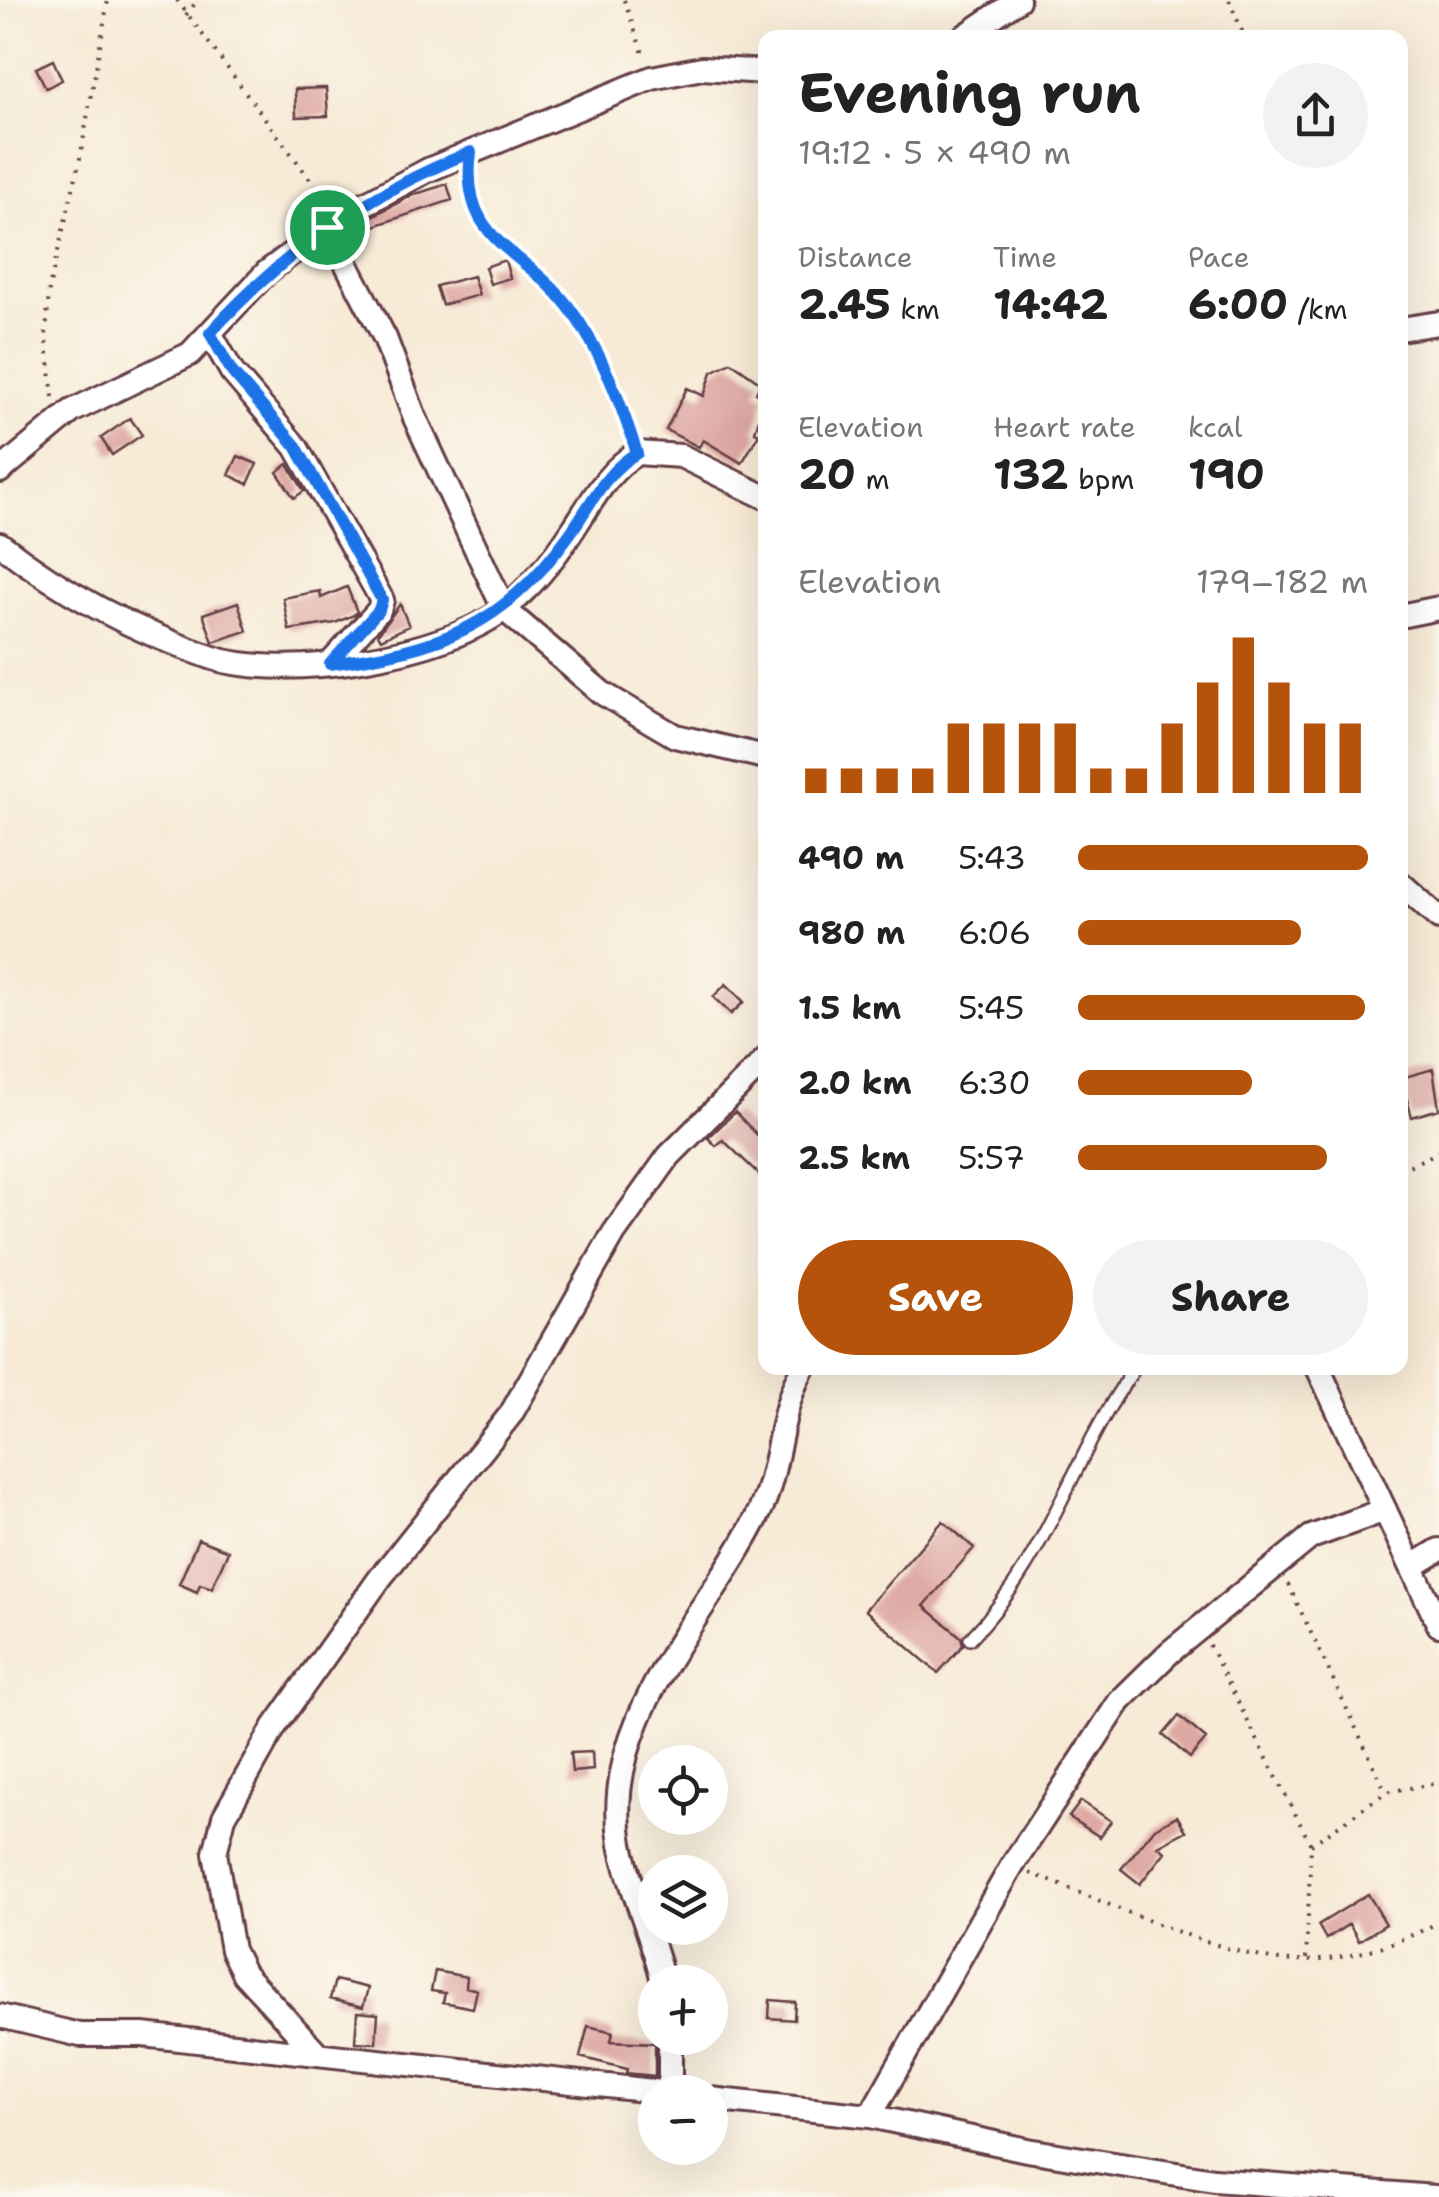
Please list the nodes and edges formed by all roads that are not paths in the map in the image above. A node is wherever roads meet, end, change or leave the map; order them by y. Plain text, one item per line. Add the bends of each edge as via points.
1 (1018, 0) edge
2 (974, 30) edge
3 (758, 72) edge
4 (333, 222) junction
5 (1439, 323) edge
6 (1408, 328) edge
7 (210, 333) junction
8 (0, 471) edge
9 (758, 494) edge
10 (0, 544) edge
11 (1439, 608) edge
12 (504, 609) junction
13 (1408, 614) edge
14 (330, 664) junction
15 (758, 755) edge
16 (1408, 890) edge
17 (1439, 918) edge
18 (758, 1067) edge
19 (801, 1375) edge
20 (1130, 1375) edge
21 (1321, 1375) edge
22 (1386, 1510) junction
23 (1439, 1550) edge
24 (1414, 1566) junction
25 (1439, 1625) edge
26 (970, 1640) dead end
27 (658, 1965) edge
28 (0, 2016) edge
29 (318, 2054) junction
30 (638, 2089) edge
31 (728, 2101) edge
32 (870, 2116) junction
33 (1434, 2197) edge

1 - 2 street
3 - 4 street via 702,68 652,78 471,152
4 - 7 street via 267,272
4 - 12 street
5 - 6 street
7 - 8 street via 174,364 56,422
7 - 14 street via 232,372 296,446 382,600
9 - 12 street via 681,456 637,453 614,471 552,558
10 - 14 street via 89,604 216,659
11 - 13 street
12 - 14 street via 440,642
12 - 15 street via 602,694 650,722 675,736
16 - 17 street
18 - 29 street via 669,1156 614,1232 511,1414 380,1578 275,1726 224,1817 216,1869 232,1950 244,1974
19 - 27 street via 760,1510 653,1692 624,1756 621,1843
20 - 26 lane via 1105,1410 1023,1578
21 - 22 street
22 - 24 street
22 - 32 street via 1325,1530 1278,1562 1120,1701 1012,1866
23 - 24 street
24 - 25 street
28 - 29 street via 80,2036 143,2035
29 - 30 street
31 - 32 street
32 - 33 street via 1196,2177

